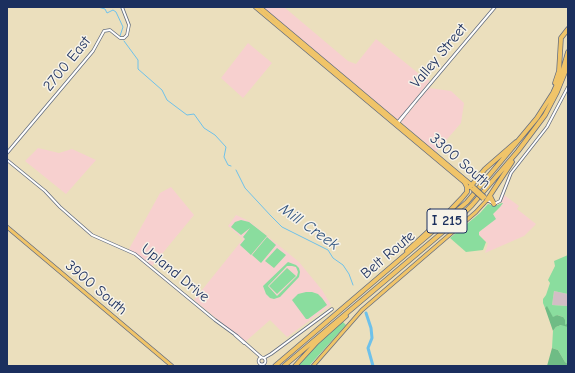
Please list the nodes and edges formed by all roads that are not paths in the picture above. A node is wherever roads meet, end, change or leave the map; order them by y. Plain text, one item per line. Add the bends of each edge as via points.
1 (122, 7) edge
2 (255, 7) edge
3 (260, 7) edge
4 (495, 7) edge
5 (567, 30) edge
6 (568, 52) edge
7 (568, 66) edge
8 (568, 86) edge
9 (546, 105) junction
10 (398, 123) junction
11 (397, 127) junction
12 (528, 129) junction
13 (518, 151) junction
14 (7, 153) edge
15 (7, 160) edge
16 (478, 177) junction
17 (466, 182) junction
18 (472, 187) junction
19 (490, 196) junction
20 (485, 198) junction
21 (494, 204) junction
22 (7, 227) edge
23 (383, 281) junction
24 (374, 283) junction
25 (332, 309) dead end
26 (234, 334) junction
27 (244, 343) junction
28 (263, 362) edge
29 (275, 365) edge
30 (172, 366) edge
31 (284, 366) edge
32 (295, 366) edge
33 (313, 366) edge

1 - 14 street, 2700 East via 129,32 125,37 118,38 108,30 104,31 94,49
2 - 11 main road, 3300 South
3 - 10 main road, 3300 South
4 - 10 street, Valley Street
5 - 9 highway via 561,38 559,71
6 - 9 highway, Belt Route / I 215 via 562,74
7 - 13 highway, Belt Route / I 215 via 545,115
8 - 21 street via 547,128 510,173 500,201
9 - 12 highway, Belt Route / I 215
10 - 11 street
10 - 17 main road, 3300 South
11 - 17 main road, 3300 South
12 - 16 highway
12 - 24 highway, Belt Route / I 215 via 467,202
13 - 19 highway
13 - 23 highway, Belt Route / I 215 via 457,220
15 - 26 street, Upland Drive via 92,235 135,254
16 - 17 highway via 472,182
16 - 18 highway
17 - 18 main road, 3300 South
17 - 24 highway via 467,192 453,209
18 - 20 main road, 3300 South, bridge
19 - 20 highway
19 - 21 highway
20 - 21 street
20 - 33 main road via 472,216 362,310
22 - 30 main road, 3900 South
23 - 31 highway, Belt Route / I 215
23 - 32 highway
24 - 29 highway, Belt Route / I 215
25 - 28 street
26 - 27 street, Upland Drive
26 - 27 street, Upland Drive
27 - 28 street, Upland Drive

